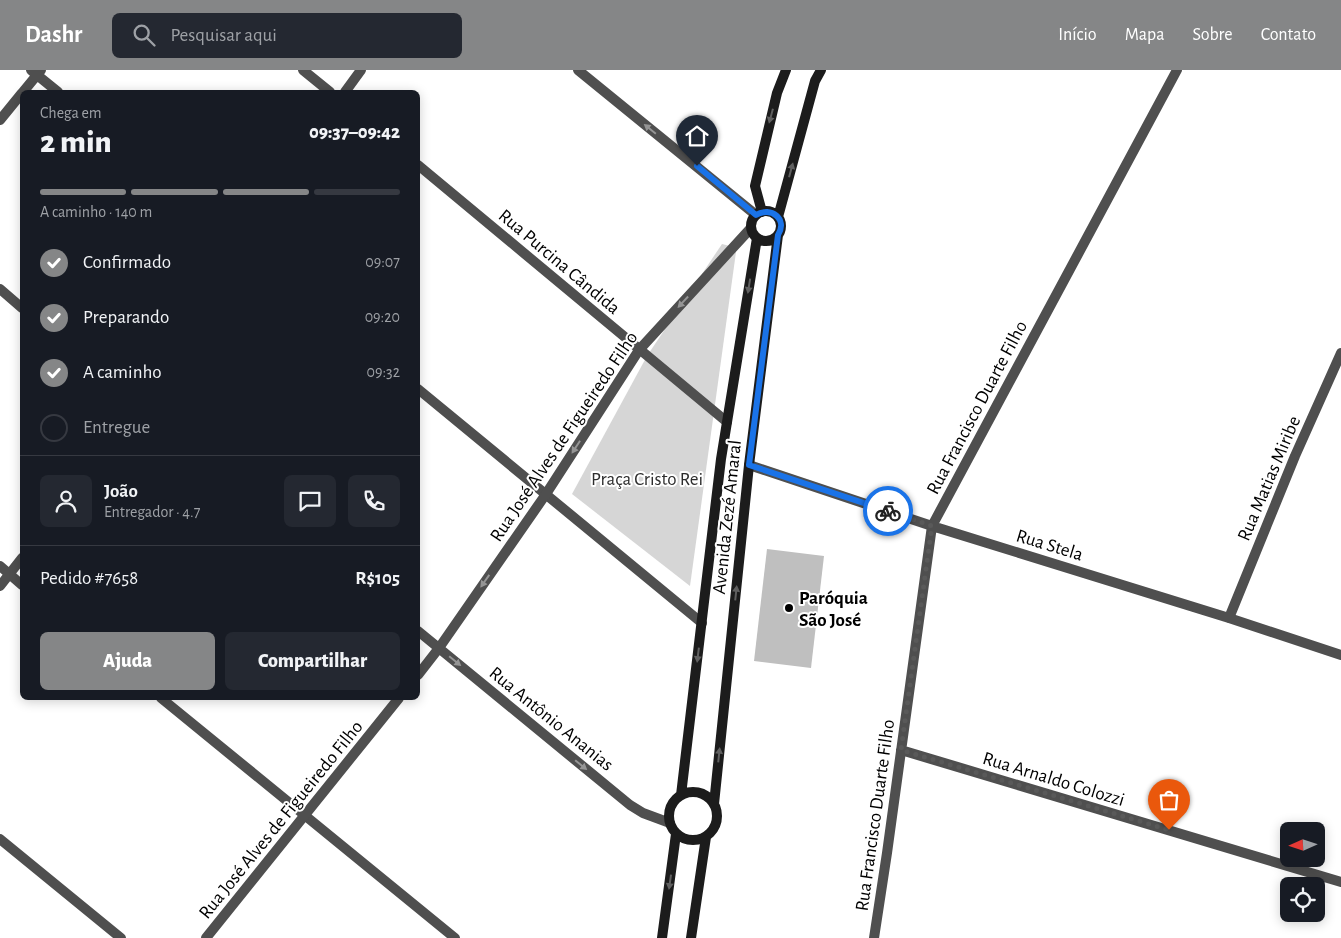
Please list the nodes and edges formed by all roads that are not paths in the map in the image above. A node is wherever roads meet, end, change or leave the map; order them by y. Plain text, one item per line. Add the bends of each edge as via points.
1 (303, 70) edge
2 (361, 70) edge
3 (578, 70) edge
4 (786, 70) edge
5 (821, 70) edge
6 (1177, 70) edge
7 (36, 72) edge
8 (25, 90) edge
9 (56, 90) edge
10 (328, 90) edge
11 (346, 90) edge
12 (20, 97) edge
13 (0, 120) edge
14 (420, 167) edge
15 (759, 213) junction
16 (778, 217) junction
17 (751, 228) junction
18 (778, 235) junction
19 (757, 238) junction
20 (0, 289) edge
21 (20, 306) edge
22 (639, 350) junction
23 (1341, 353) edge
24 (420, 392) edge
25 (727, 422) junction
26 (749, 465) junction
27 (546, 494) junction
28 (932, 526) junction
29 (20, 561) edge
30 (0, 566) edge
31 (10, 574) junction
32 (20, 583) edge
33 (0, 586) edge
34 (1229, 618) junction
35 (702, 623) junction
36 (420, 633) edge
37 (439, 648) junction
38 (1341, 655) edge
39 (420, 672) edge
40 (162, 700) edge
41 (397, 700) edge
42 (901, 750) junction
43 (681, 795) junction
44 (714, 804) junction
45 (305, 815) junction
46 (670, 823) junction
47 (676, 834) junction
48 (706, 837) junction
49 (0, 839) edge
50 (1341, 882) edge
51 (121, 938) edge
52 (206, 938) edge
53 (456, 938) edge
54 (662, 938) edge
55 (691, 938) edge
56 (874, 938) edge

1 - 10 street
2 - 11 street
15 -> 3 street
4 -> 15 main road via 755,186
16 -> 5 main road, Avenida Zezé Amaral via 815,81
6 - 28 street, Rua Francisco Duarte Filho
7 - 8 street
7 - 9 street
12 - 13 street
14 - 22 street, Rua Purcina Cândida
15 - 16 main road via 771,212
15 - 17 main road
16 - 18 main road, Avenida Zezé Amaral via 781,226
17 - 19 main road
17 -> 22 street, Rua José Alves de Figueiredo Filho
18 - 19 main road via 770,240
18 - 26 main road, Avenida Zezé Amaral
19 -> 25 main road, Avenida Zezé Amaral
20 - 21 street
22 - 25 street, Rua Purcina Cândida
22 -> 27 street, Rua José Alves de Figueiredo Filho
23 - 34 street, Rua Matias Miribe
24 - 27 street
25 - 35 main road, Avenida Zezé Amaral
26 - 28 street, Rua Stela
44 -> 26 main road, Avenida Zezé Amaral
27 - 35 street
27 -> 37 street, Rua José Alves de Figueiredo Filho
28 - 34 street, Rua Stela
28 - 42 street, Rua Francisco Duarte Filho
29 - 31 street
30 - 31 street
31 - 32 street
31 - 33 street
34 - 38 street, Rua Stela
35 -> 43 main road, Avenida Zezé Amaral
36 - 37 street, Rua Antônio Ananias
37 - 39 street, Rua José Alves de Figueiredo Filho
37 -> 46 street, Rua Antônio Ananias via 630,805
40 - 45 street
41 - 45 street, Rua José Alves de Figueiredo Filho
42 - 50 street, Rua Arnaldo Colozzi
42 - 56 street, Rua Francisco Duarte Filho
43 - 44 main road via 699,793
43 - 46 main road, Avenida Zezé Amaral via 672,804
44 - 48 main road, Avenida Zezé Amaral via 717,822
45 - 52 street, Rua José Alves de Figueiredo Filho
45 - 53 street
46 - 47 main road
47 - 48 main road via 694,841
47 -> 54 main road
48 - 55 main road, Avenida Zezé Amaral
49 - 51 street

